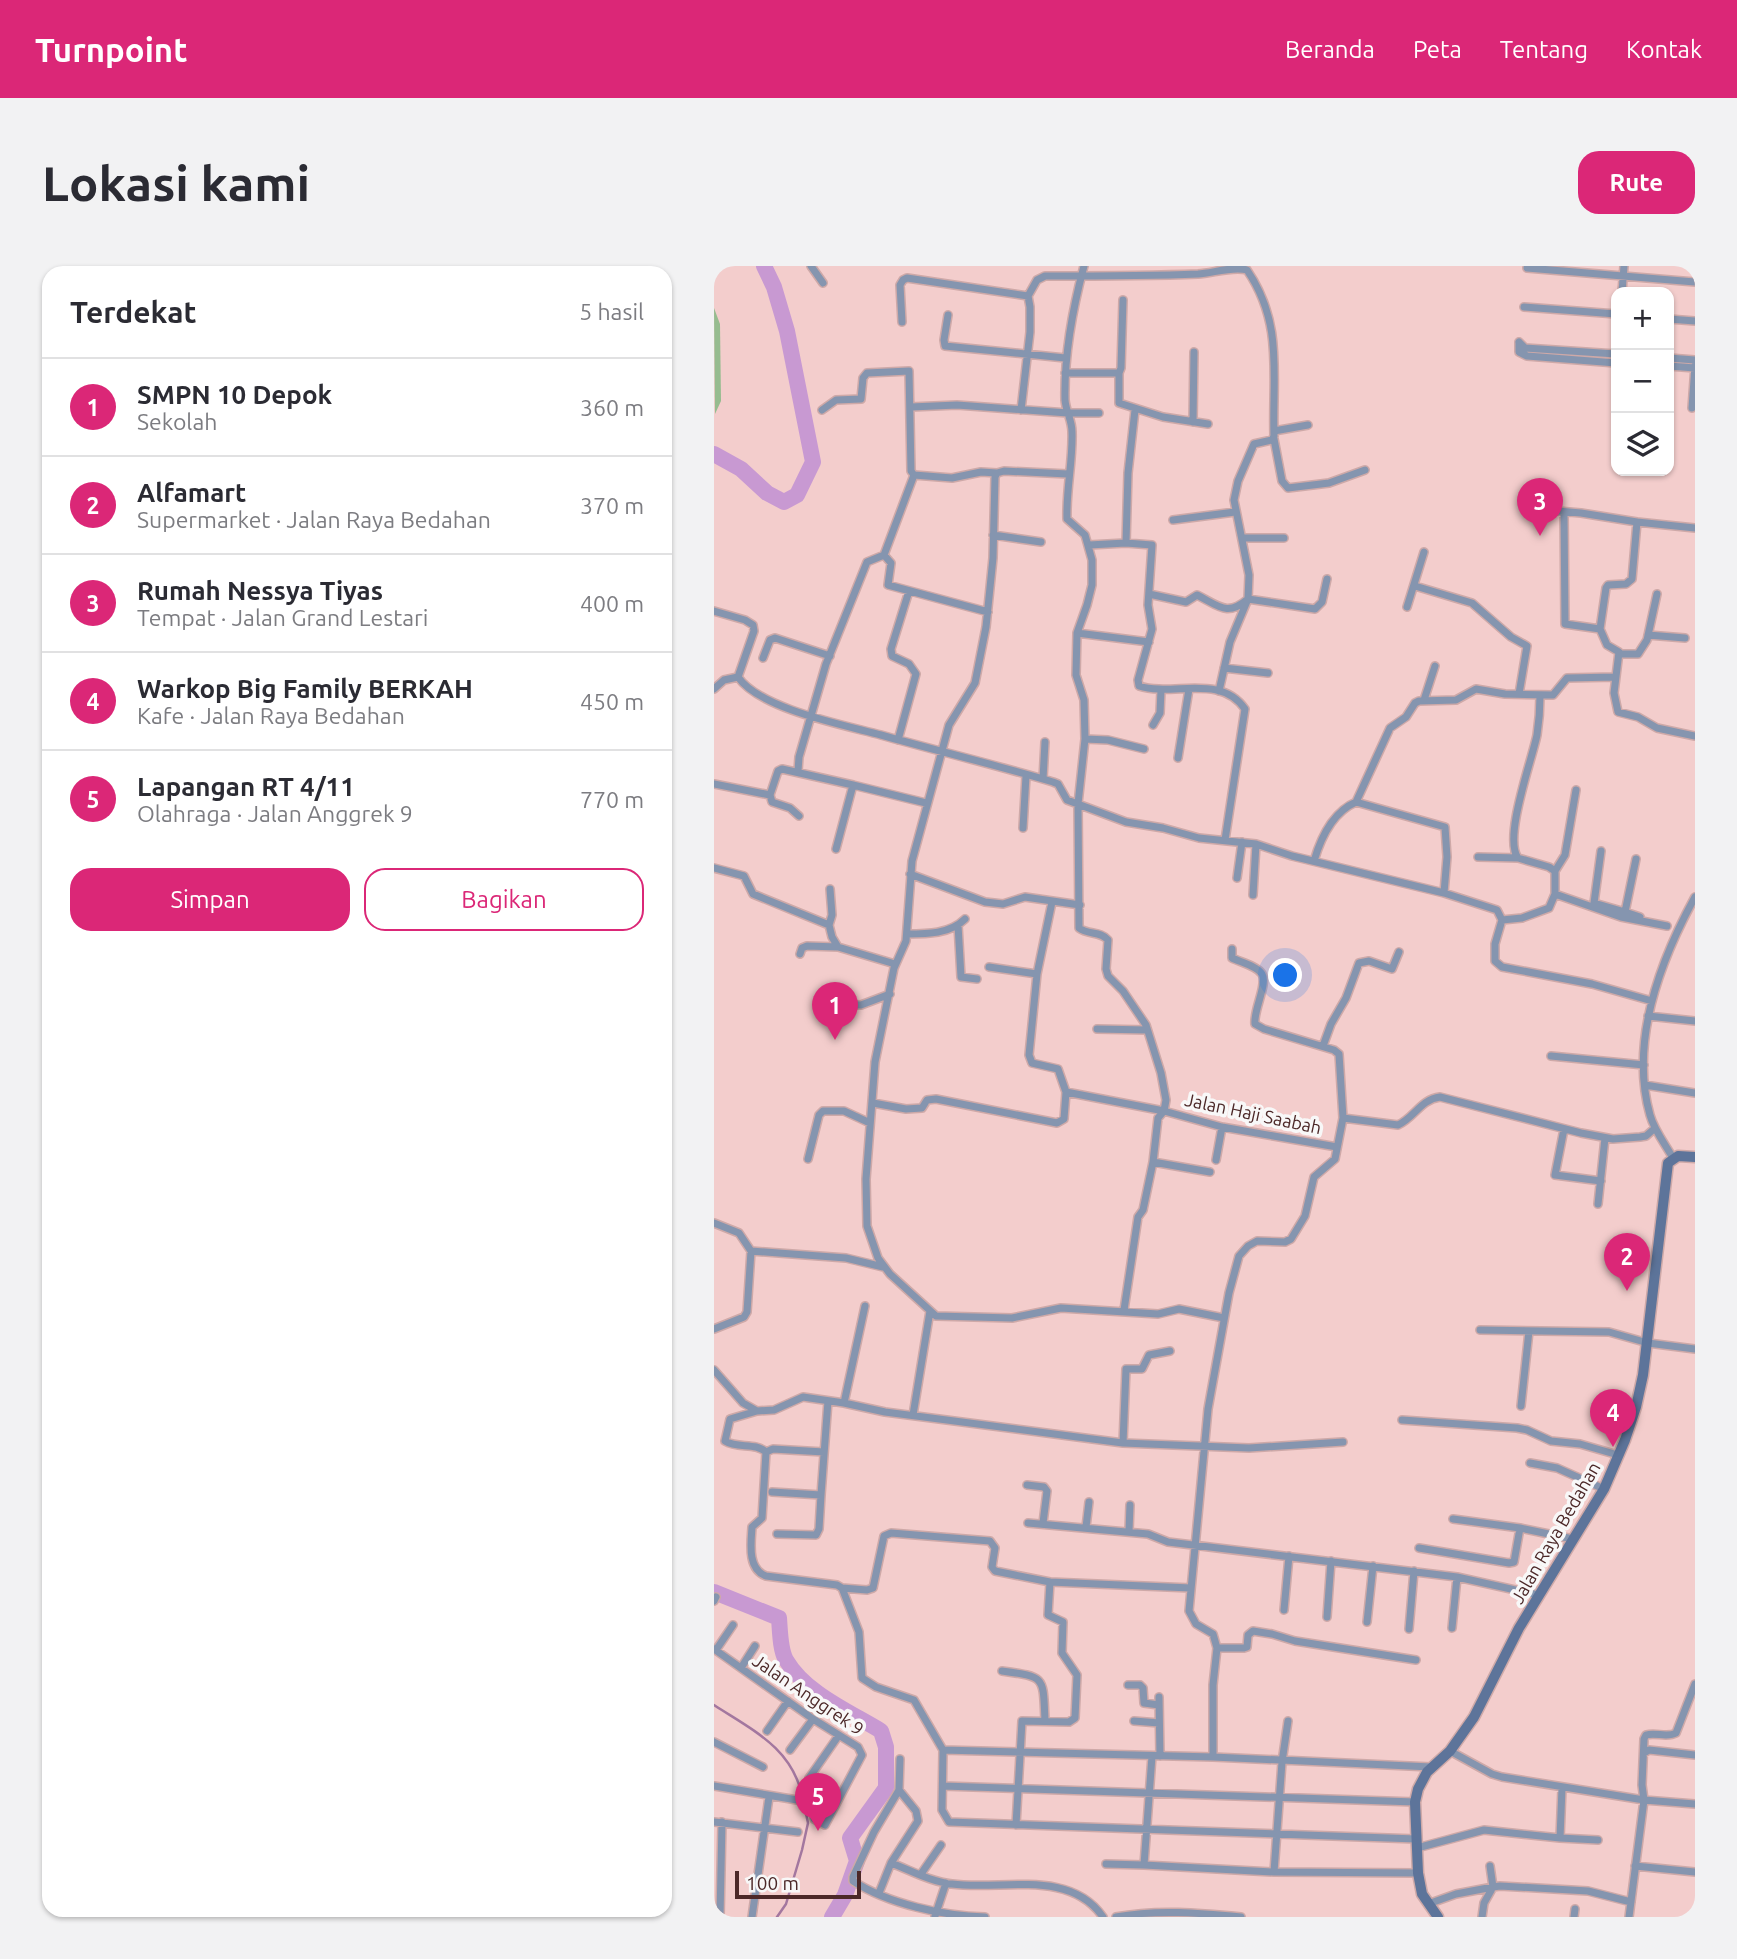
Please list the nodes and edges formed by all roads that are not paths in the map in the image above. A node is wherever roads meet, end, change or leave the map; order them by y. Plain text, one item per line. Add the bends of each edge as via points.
1 (811, 266) edge
2 (824, 266) edge
3 (1084, 266) edge
4 (1624, 266) edge
5 (1248, 268) edge
6 (1527, 268) dead end
7 (817, 273) junction
8 (1081, 276) junction
9 (1623, 278) junction
10 (1695, 282) edge
11 (823, 283) dead end
12 (1622, 287) edge
13 (1028, 296) junction
14 (1123, 300) dead end
15 (1524, 307) dead end
16 (1611, 314) edge
17 (948, 315) dead end
18 (1674, 319) edge
19 (1695, 321) edge
20 (902, 322) dead end
21 (1194, 352) dead end
22 (1027, 353) junction
23 (1611, 354) edge
24 (1065, 358) junction
25 (1674, 358) edge
26 (1695, 360) edge
27 (1611, 363) edge
28 (1674, 366) edge
29 (1695, 367) edge
30 (1065, 373) junction
31 (1119, 373) junction
32 (911, 407) junction
33 (1692, 408) dead end
34 (1021, 410) junction
35 (1135, 410) junction
36 (822, 411) dead end
37 (1068, 413) junction
38 (1099, 413) dead end
39 (1193, 422) junction
40 (1208, 424) dead end
41 (1308, 425) dead end
42 (1274, 435) junction
43 (1365, 470) dead end
44 (997, 473) junction
45 (1069, 474) junction
46 (914, 475) junction
47 (1537, 509) dead end
48 (1235, 512) junction
49 (1564, 512) junction
50 (1173, 520) dead end
51 (1637, 522) junction
52 (1695, 528) edge
53 (993, 535) junction
54 (1242, 538) junction
55 (1284, 538) dead end
56 (1041, 542) dead end
57 (1126, 543) junction
58 (1089, 545) junction
59 (1424, 552) dead end
60 (884, 555) junction
61 (1327, 579) dead end
62 (1415, 586) junction
63 (909, 592) junction
64 (1149, 594) junction
65 (1657, 594) dead end
66 (1248, 599) junction
67 (1407, 607) dead end
68 (714, 611) edge
69 (988, 612) junction
70 (1600, 629) junction
71 (1077, 633) junction
72 (1647, 635) junction
73 (1685, 638) dead end
74 (1149, 642) junction
75 (1620, 654) junction
76 (830, 656) junction
77 (763, 658) dead end
78 (1435, 666) dead end
79 (1224, 668) junction
80 (1268, 673) dead end
81 (738, 676) junction
82 (1615, 677) junction
83 (714, 689) edge
84 (1189, 689) junction
85 (1161, 690) junction
86 (1219, 691) junction
87 (1519, 694) junction
88 (1540, 696) junction
89 (1424, 700) junction
90 (811, 716) junction
91 (1153, 725) dead end
92 (1695, 736) edge
93 (1085, 738) junction
94 (898, 740) junction
95 (1045, 742) dead end
96 (1144, 750) dead end
97 (941, 752) junction
98 (1178, 758) dead end
99 (798, 771) junction
100 (1026, 776) junction
101 (1043, 779) junction
102 (714, 784) edge
103 (853, 785) junction
104 (1576, 790) dead end
105 (770, 795) junction
106 (1356, 802) junction
107 (926, 803) junction
108 (1078, 804) junction
109 (799, 816) dead end
110 (1023, 828) dead end
111 (1225, 840) junction
112 (1242, 842) junction
113 (1256, 844) junction
114 (836, 849) dead end
115 (1601, 851) dead end
116 (1478, 857) dead end
117 (1518, 858) junction
118 (1636, 859) dead end
119 (1314, 860) junction
120 (714, 868) edge
121 (1555, 872) junction
122 (910, 874) junction
123 (1237, 878) dead end
124 (830, 889) dead end
125 (1444, 894) junction
126 (1555, 894) junction
127 (1253, 895) dead end
128 (1695, 897) edge
129 (1052, 902) junction
130 (1080, 905) junction
131 (1625, 912) junction
132 (1502, 920) junction
133 (829, 925) junction
134 (1667, 926) junction
135 (1677, 929) junction
136 (906, 934) junction
137 (838, 947) junction
138 (1232, 949) dead end
139 (1399, 952) dead end
140 (800, 954) dead end
141 (895, 964) junction
142 (989, 967) dead end
143 (1037, 974) junction
144 (977, 979) dead end
145 (890, 994) junction
146 (1652, 1001) junction
147 (837, 1004) dead end
148 (1648, 1016) junction
149 (1695, 1021) edge
150 (1097, 1029) dead end
151 (1147, 1030) junction
152 (1323, 1046) junction
153 (1552, 1055) dead end
154 (1644, 1065) junction
155 (1645, 1085) junction
156 (1066, 1092) junction
157 (1695, 1093) edge
158 (873, 1103) junction
159 (1164, 1111) junction
160 (1343, 1118) junction
161 (870, 1123) junction
162 (1222, 1126) junction
163 (1655, 1128) junction
164 (1564, 1129) junction
165 (1605, 1138) junction
166 (1337, 1147) junction
167 (1695, 1157) edge
168 (1672, 1158) junction
169 (808, 1159) dead end
170 (1216, 1160) dead end
171 (1153, 1162) junction
172 (1210, 1172) dead end
173 (1601, 1181) junction
174 (1598, 1204) dead end
175 (714, 1223) edge
176 (751, 1251) junction
177 (883, 1267) junction
178 (865, 1306) dead end
179 (1124, 1310) junction
180 (930, 1311) junction
181 (1224, 1318) junction
182 (714, 1329) edge
183 (1480, 1330) dead end
184 (1529, 1331) junction
185 (1648, 1343) junction
186 (1695, 1349) edge
187 (1170, 1350) dead end
188 (714, 1370) edge
189 (828, 1401) junction
190 (844, 1403) junction
191 (1521, 1406) dead end
192 (757, 1411) junction
193 (913, 1415) junction
194 (1402, 1420) dead end
195 (1343, 1442) dead end
196 (1123, 1443) junction
197 (1203, 1447) junction
198 (766, 1452) junction
199 (824, 1452) junction
200 (1618, 1455) junction
201 (1530, 1463) dead end
202 (1027, 1485) dead end
203 (1604, 1489) junction
204 (772, 1492) dead end
205 (821, 1495) junction
206 (1089, 1502) dead end
207 (1130, 1505) dead end
208 (1454, 1519) dead end
209 (1028, 1522) dead end
210 (1043, 1523) junction
211 (1086, 1527) junction
212 (1520, 1528) junction
213 (1129, 1531) junction
214 (777, 1534) dead end
215 (1573, 1539) junction
216 (1195, 1546) junction
217 (1419, 1548) dead end
218 (1289, 1556) junction
219 (1331, 1561) junction
220 (1374, 1566) junction
221 (1414, 1571) junction
222 (1457, 1577) junction
223 (1050, 1582) junction
224 (842, 1588) junction
225 (1191, 1588) junction
226 (1538, 1595) junction
227 (1284, 1610) dead end
228 (1326, 1617) dead end
229 (1367, 1622) dead end
230 (733, 1625) dead end
231 (1452, 1628) dead end
232 (1409, 1629) dead end
233 (755, 1646) dead end
234 (1217, 1648) junction
235 (715, 1650) edge
236 (1416, 1660) dead end
237 (741, 1668) junction
238 (1002, 1671) dead end
239 (1695, 1684) edge
240 (1128, 1685) dead end
241 (788, 1701) junction
242 (813, 1719) junction
243 (1045, 1721) junction
244 (1134, 1721) dead end
245 (1288, 1721) dead end
246 (1159, 1723) junction
247 (767, 1731) dead end
248 (839, 1735) junction
249 (714, 1742) edge
250 (790, 1750) dead end
251 (943, 1750) junction
252 (1450, 1751) junction
253 (1019, 1752) junction
254 (1644, 1753) junction
255 (1695, 1755) edge
256 (1156, 1756) junction
257 (1213, 1757) junction
258 (900, 1759) dead end
259 (1282, 1762) junction
260 (763, 1767) dead end
261 (1431, 1767) junction
262 (808, 1778) dead end
263 (714, 1786) edge
264 (943, 1786) junction
265 (1017, 1788) junction
266 (1562, 1788) junction
267 (899, 1790) junction
268 (1150, 1792) junction
269 (769, 1797) junction
270 (1279, 1798) junction
271 (1644, 1800) junction
272 (1415, 1802) junction
273 (1695, 1804) edge
274 (718, 1822) edge
275 (1016, 1825) junction
276 (765, 1827) junction
277 (1145, 1829) junction
278 (799, 1832) dead end
279 (1277, 1835) junction
280 (1560, 1838) junction
281 (1598, 1840) dead end
282 (1417, 1844) junction
283 (941, 1845) dead end
284 (891, 1863) junction
285 (1106, 1864) dead end
286 (1144, 1865) junction
287 (1490, 1866) dead end
288 (1634, 1866) junction
289 (1274, 1872) junction
290 (1695, 1872) edge
291 (1418, 1873) junction
292 (921, 1874) junction
293 (946, 1884) junction
294 (1493, 1887) junction
295 (879, 1893) junction
296 (1631, 1902) junction
297 (1428, 1904) junction
298 (935, 1915) edge
299 (720, 1917) edge
300 (752, 1917) edge
301 (985, 1917) edge
302 (1103, 1917) edge
303 (1116, 1917) edge
304 (1241, 1917) edge
305 (1438, 1917) edge
306 (1482, 1917) edge
307 (1629, 1917) edge

1 - 7 street
2 - 7 street
3 - 8 street
4 - 9 street
5 - 8 street
5 - 42 street via 1272,324
6 - 9 street
7 - 11 street
8 - 13 street via 1042,277
8 - 24 street
9 - 10 street
9 - 12 street
13 - 20 street via 904,278
13 - 22 street
14 - 31 street
15 - 16 street
17 - 22 street via 946,346
18 - 19 street
21 - 39 street
22 - 24 street
22 - 34 street
23 - 27 street via 1525,348 1519,342 1518,347 1527,356
24 - 30 street
25 - 26 street
28 - 29 street
29 - 33 street
30 - 31 street
30 - 37 street
31 - 35 street via 1118,401
32 - 34 street
32 - 36 street via 909,371 873,372 864,374 861,399 836,400
32 - 46 street
34 - 37 street
35 - 39 street
35 - 57 street
37 - 38 street
37 - 45 street via 1073,429
39 - 40 street
41 - 42 street
42 - 43 street via 1282,481 1288,488 1329,484
42 - 48 street via 1253,446 1236,489
44 - 45 street
44 - 46 street via 953,478
44 - 53 street
45 - 58 street via 1067,519
46 - 60 street
47 - 49 street
48 - 50 street
48 - 54 street
49 - 51 street
49 - 70 street via 1563,620 1569,626
51 - 52 street
51 - 70 street via 1632,579 1605,588
53 - 56 street
53 - 69 street
54 - 55 street
54 - 66 street
57 - 58 street
57 - 64 street via 1152,545
58 - 71 street via 1092,585
59 - 62 street
60 - 63 street via 891,564 887,584
60 - 76 street via 865,565
61 - 66 street via 1322,601 1315,608
62 - 67 street
62 - 87 street via 1472,603 1527,646
63 - 69 street
63 - 94 street via 891,649 892,656 909,663 916,674
64 - 66 street via 1186,602 1197,595 1226,610 1239,608
64 - 74 street
65 - 72 street
66 - 79 street
68 - 81 street via 753,625
69 - 97 street via 975,683 952,718
70 - 75 street via 1607,645
71 - 74 street
71 - 93 street via 1076,675 1084,694
72 - 73 street
72 - 75 street via 1638,654
74 - 85 street via 1138,682 1140,687
75 - 82 street
76 - 77 street via 775,638
76 - 90 street
78 - 89 street
79 - 80 street
79 - 86 street
81 - 83 street via 723,680
81 - 90 street via 755,692
82 - 88 street via 1567,678 1556,694
82 - 92 street via 1618,712 1638,716 1657,728
84 - 85 street
84 - 86 street
84 - 98 street
85 - 91 street via 1160,713
86 - 111 street via 1245,710
87 - 88 street
87 - 89 street via 1476,690 1460,699
88 - 117 street via 1537,734 1517,818 1514,851
89 - 106 street via 1390,728
90 - 94 street
90 - 99 street
93 - 96 street
93 - 108 street
94 - 97 street
95 - 101 street
97 - 100 street
97 - 107 street
99 - 103 street
99 - 105 street via 779,769
100 - 101 street
100 - 110 street
101 - 108 street via 1058,784 1067,800
102 - 105 street
103 - 107 street
103 - 114 street
104 - 121 street via 1565,855
105 - 109 street via 772,802
106 - 119 street via 1344,807 1324,833
106 - 125 street via 1445,827
107 - 122 street
108 - 111 street via 1126,822
108 - 130 street
111 - 112 street
112 - 113 street
112 - 123 street
113 - 119 street
113 - 127 street
115 - 131 street via 1594,903
116 - 117 street
117 - 121 street
118 - 131 street
119 - 125 street
120 - 133 street via 744,876 753,894
121 - 126 street
122 - 129 street via 985,902 1003,904 1025,897
122 - 136 street
124 - 133 street
125 - 132 street via 1497,910
126 - 132 street via 1545,910
126 - 134 street via 1621,917
128 - 135 street
129 - 130 street
129 - 143 street
130 - 151 street via 1080,928 1106,937 1108,976
131 - 134 street
132 - 146 street via 1494,953 1502,967
133 - 137 street
134 - 135 street
135 - 146 street
136 - 141 street
136 - 144 street via 933,933 962,922 961,978
137 - 140 street via 807,946
137 - 141 street
138 - 152 street via 1232,958 1263,976 1255,1024
139 - 152 street via 1392,969 1365,960 1359,963
141 - 145 street
142 - 143 street
143 - 156 street via 1030,1059 1058,1069
145 - 147 street via 861,1005
145 - 158 street via 877,1049
146 - 148 street
148 - 149 street
148 - 154 street
150 - 151 street
151 - 159 street via 1163,1081
152 - 160 street via 1341,1057
153 - 154 street
154 - 155 street
155 - 157 street
155 - 163 street
156 - 158 street via 1064,1119 1057,1123 936,1099 915,1110
156 - 159 street, Jalan Haji Saabah
158 - 161 street
159 - 162 street, Jalan Haji Saabah
159 - 171 street via 1158,1118
160 - 164 street via 1398,1125 1429,1100 1440,1097
160 - 166 street
161 - 169 street via 844,1111 823,1111
161 - 177 street via 866,1218
162 - 166 street, Jalan Haji Saabah
162 - 170 street
163 - 165 street via 1640,1138
163 - 168 street
164 - 165 street
164 - 173 street via 1555,1175
165 - 173 street
166 - 181 street via 1335,1159 1314,1177 1305,1216 1290,1241 1257,1241 1241,1253
167 - 168 street
168 - 185 street, Jalan Raya Bedahan
171 - 172 street
171 - 179 street via 1138,1217
173 - 174 street
175 - 176 street via 739,1233
176 - 177 street via 846,1258
176 - 182 street via 747,1312
177 - 180 street
178 - 190 street
179 - 180 street via 1057,1308 1006,1319 942,1317
179 - 181 street via 1158,1314 1179,1309
180 - 193 street
181 - 197 street
183 - 184 street
184 - 185 street via 1609,1332
184 - 191 street
185 - 186 street
185 - 200 street, Jalan Raya Bedahan via 1636,1407
187 - 196 street via 1149,1355 1142,1368 1126,1369
188 - 192 street via 743,1403
189 - 190 street
189 - 192 street via 798,1398 774,1410
189 - 199 street
190 - 193 street
192 - 198 street via 730,1419 725,1441
193 - 196 street
194 - 200 street via 1517,1428 1551,1441
195 - 197 street
196 - 197 street
197 - 216 street
198 - 199 street
198 - 224 street via 762,1518 752,1527 756,1569 766,1576
199 - 205 street
200 - 203 street, Jalan Raya Bedahan
201 - 203 street via 1557,1468
202 - 210 street via 1047,1491
203 - 215 street, Jalan Raya Bedahan
204 - 205 street
205 - 214 street via 816,1535
206 - 211 street
207 - 213 street
208 - 212 street
209 - 210 street
210 - 211 street
211 - 213 street
212 - 215 street
212 - 217 street via 1516,1556 1509,1563
213 - 216 street
215 - 226 street, Jalan Raya Bedahan
216 - 218 street
216 - 225 street
218 - 219 street
218 - 227 street
219 - 220 street
219 - 228 street
220 - 221 street
220 - 229 street
221 - 222 street
221 - 232 street
222 - 226 street
222 - 231 street
223 - 224 street via 995,1571 995,1548 990,1541 891,1533 884,1536 873,1588
223 - 225 street
223 - 243 street via 1048,1615 1063,1622 1062,1653 1077,1675 1073,1721
224 - 251 street via 859,1632 862,1678 914,1700
225 - 234 street via 1192,1620 1213,1633
226 - 252 street, Jalan Raya Bedahan via 1474,1718
230 - 235 street
233 - 237 street
234 - 236 street via 1247,1647 1253,1631
234 - 257 street
235 - 237 street, Jalan Anggrek 9
237 - 241 street, Jalan Anggrek 9
238 - 243 street via 1038,1679
239 - 254 street via 1676,1733 1646,1735
240 - 246 street via 1140,1685 1144,1703 1159,1701
241 - 242 street, Jalan Anggrek 9
241 - 247 street
242 - 248 street, Jalan Anggrek 9
242 - 250 street
243 - 253 street via 1021,1721
244 - 246 street
245 - 259 street
246 - 256 street
248 - 262 street
248 - 269 street, Jalan Anggrek 9 via 862,1755 825,1825 814,1819 808,1802
249 - 260 street
251 - 253 street
251 - 264 street
252 - 261 street, Jalan Raya Bedahan
252 - 266 street via 1492,1774
253 - 256 street
253 - 265 street
254 - 255 street
254 - 271 street
256 - 257 street
256 - 268 street
257 - 259 street
258 - 267 street
259 - 261 street
259 - 270 street
261 - 272 street, Jalan Raya Bedahan
263 - 269 street
264 - 265 street
264 - 275 street via 942,1810 949,1822
265 - 268 street
265 - 275 street
266 - 271 street
266 - 280 street
267 - 284 street via 916,1811 918,1821
267 - 295 street via 853,1877 855,1883
268 - 270 street
268 - 277 street
269 - 276 street
270 - 272 street
270 - 279 street
271 - 273 street
271 - 288 street
272 - 282 street, Jalan Raya Bedahan
274 - 276 street
274 - 299 street
275 - 277 street
276 - 278 street
276 - 300 street
277 - 279 street
277 - 286 street
279 - 282 street
279 - 289 street
280 - 281 street
280 - 282 street via 1484,1830
282 - 291 street, Jalan Raya Bedahan
283 - 292 street
284 - 292 street
284 - 295 street
285 - 286 street
286 - 289 street
287 - 294 street
288 - 290 street
288 - 296 street
289 - 291 street
291 - 297 street, Jalan Raya Bedahan
292 - 293 street
293 - 298 street
293 - 302 street via 1054,1886 1090,1903
294 - 296 street via 1588,1891
294 - 297 street
294 - 306 street
295 - 298 street
296 - 307 street
297 - 305 street, Jalan Raya Bedahan
298 - 301 street
303 - 304 street via 1152,1913

